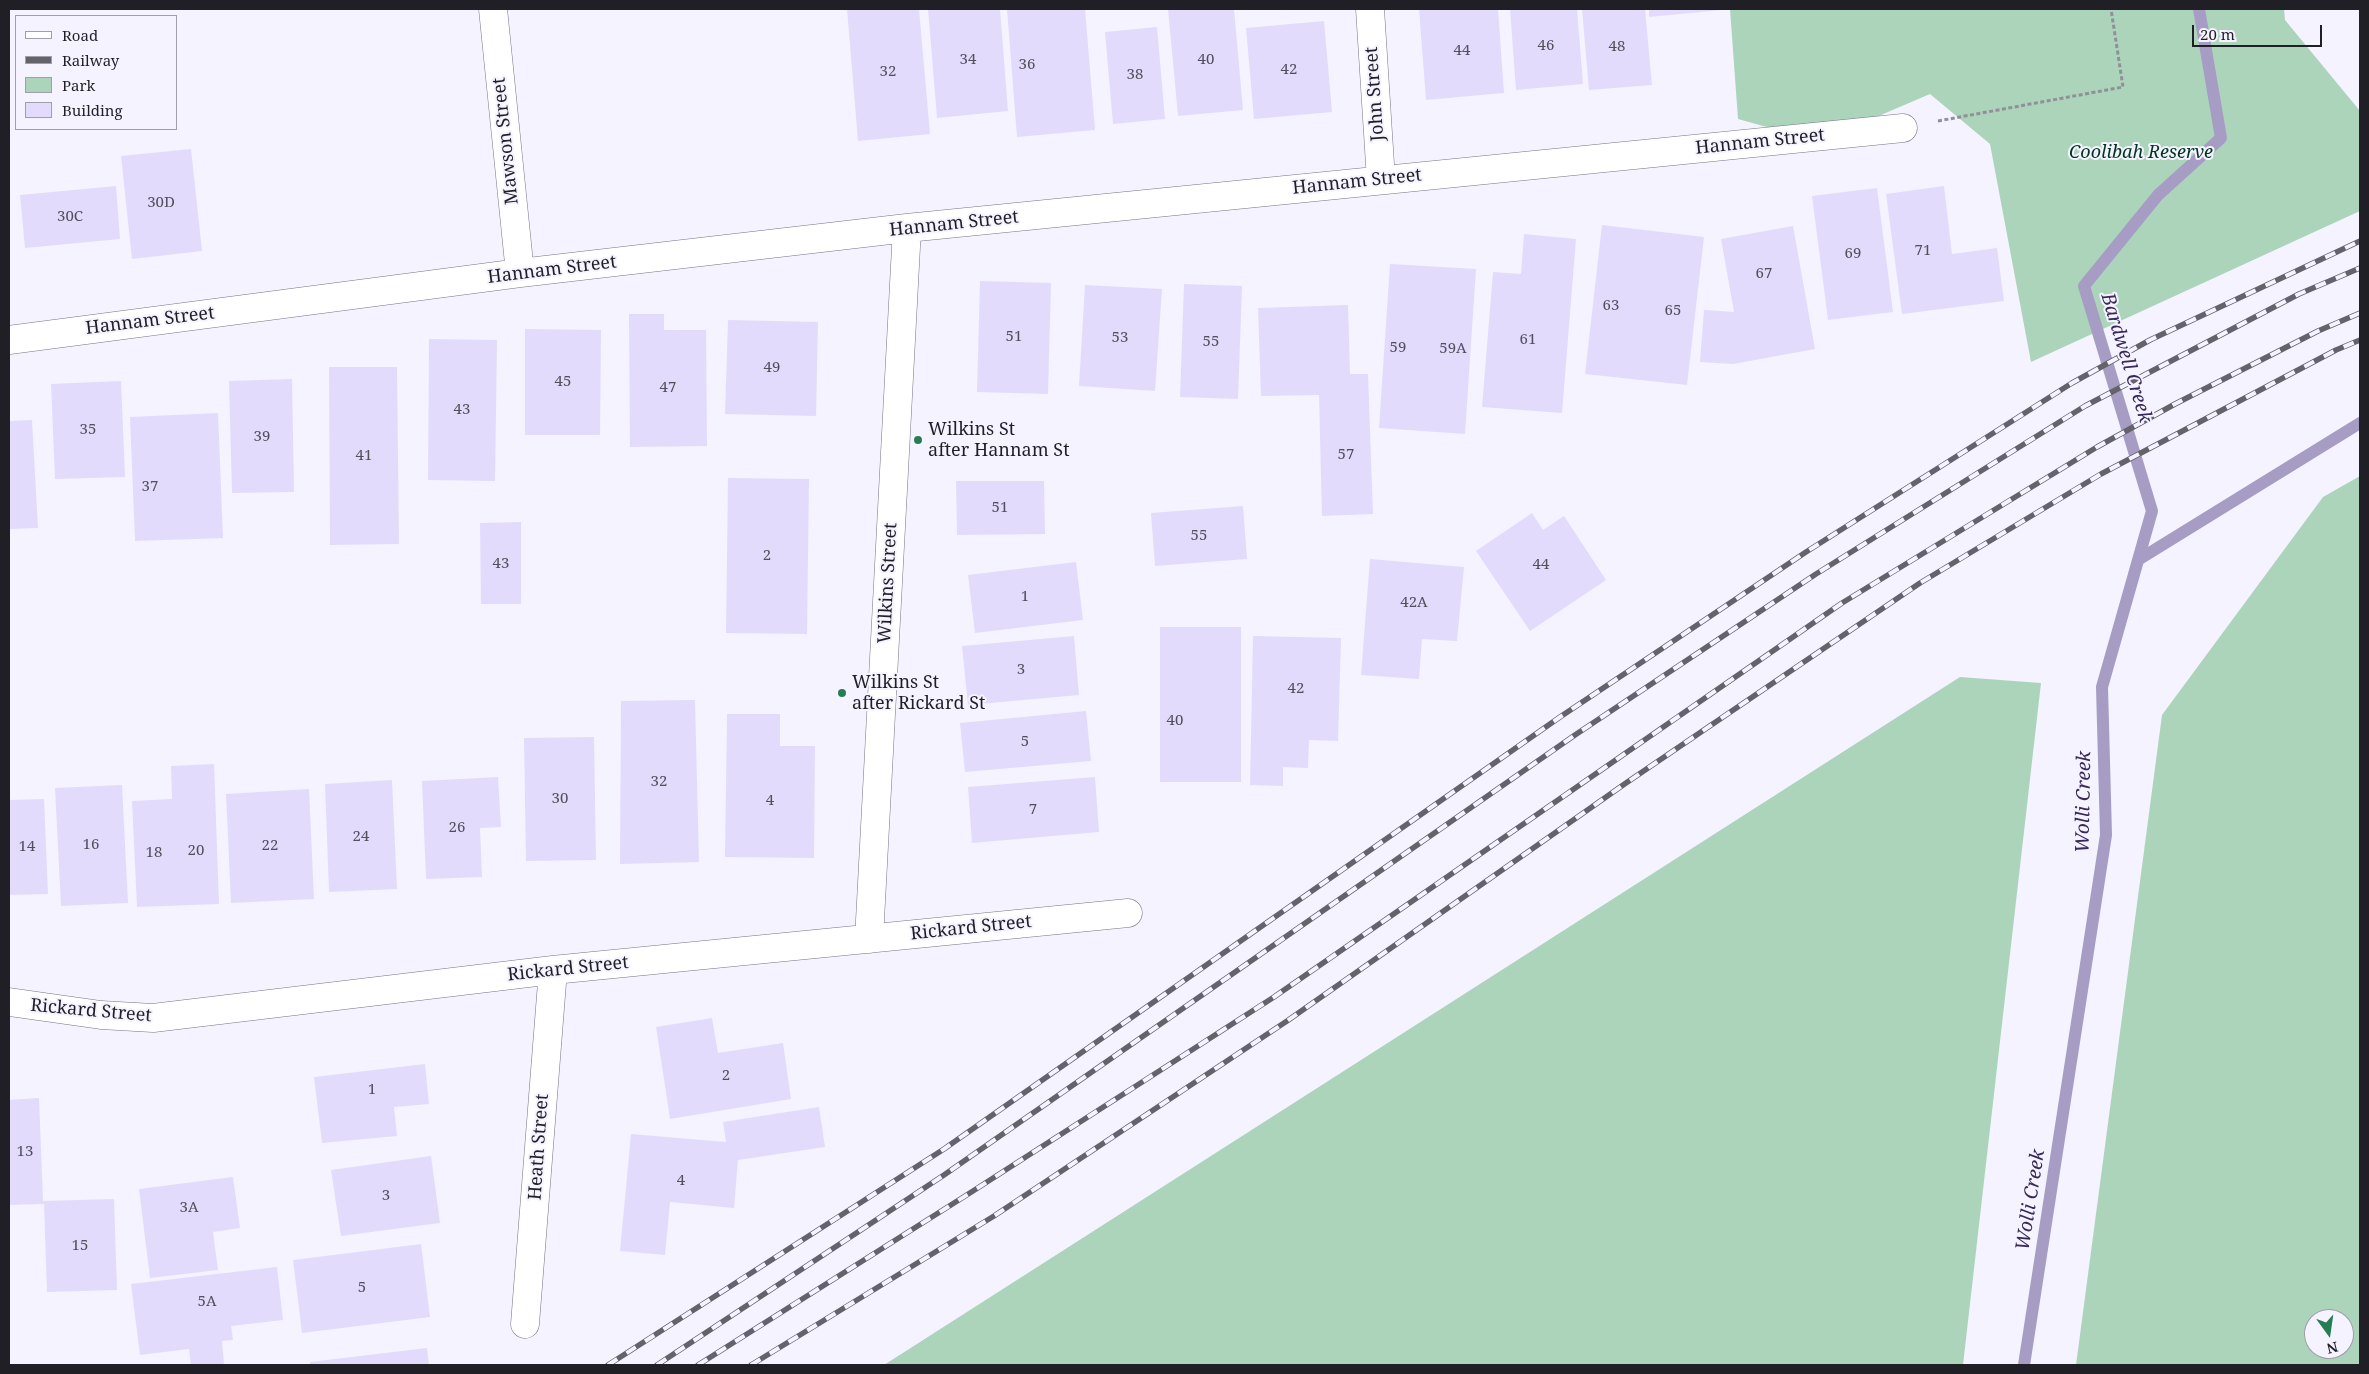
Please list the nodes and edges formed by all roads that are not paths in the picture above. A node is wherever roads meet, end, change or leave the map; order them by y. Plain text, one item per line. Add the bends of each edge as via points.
1 (493, 9) edge
2 (1370, 9) edge
3 (1902, 128) road end
4 (1381, 180) junction
5 (907, 228) junction
6 (520, 273) junction
7 (9, 340) edge
8 (1128, 912) dead end
9 (869, 939) junction
10 (553, 970) junction
11 (9, 1002) edge
12 (525, 1324) dead end

1 - 6 street, Mawson Street
2 - 4 street, John Street
3 - 4 street, Hannam Street
4 - 5 street, Hannam Street
5 - 6 street, Hannam Street
5 - 9 street, Wilkins Street
6 - 7 street, Hannam Street
8 - 9 street, Rickard Street
9 - 10 street, Rickard Street
10 - 11 street, Rickard Street via 153,1018 101,1015
10 - 12 street, Heath Street

